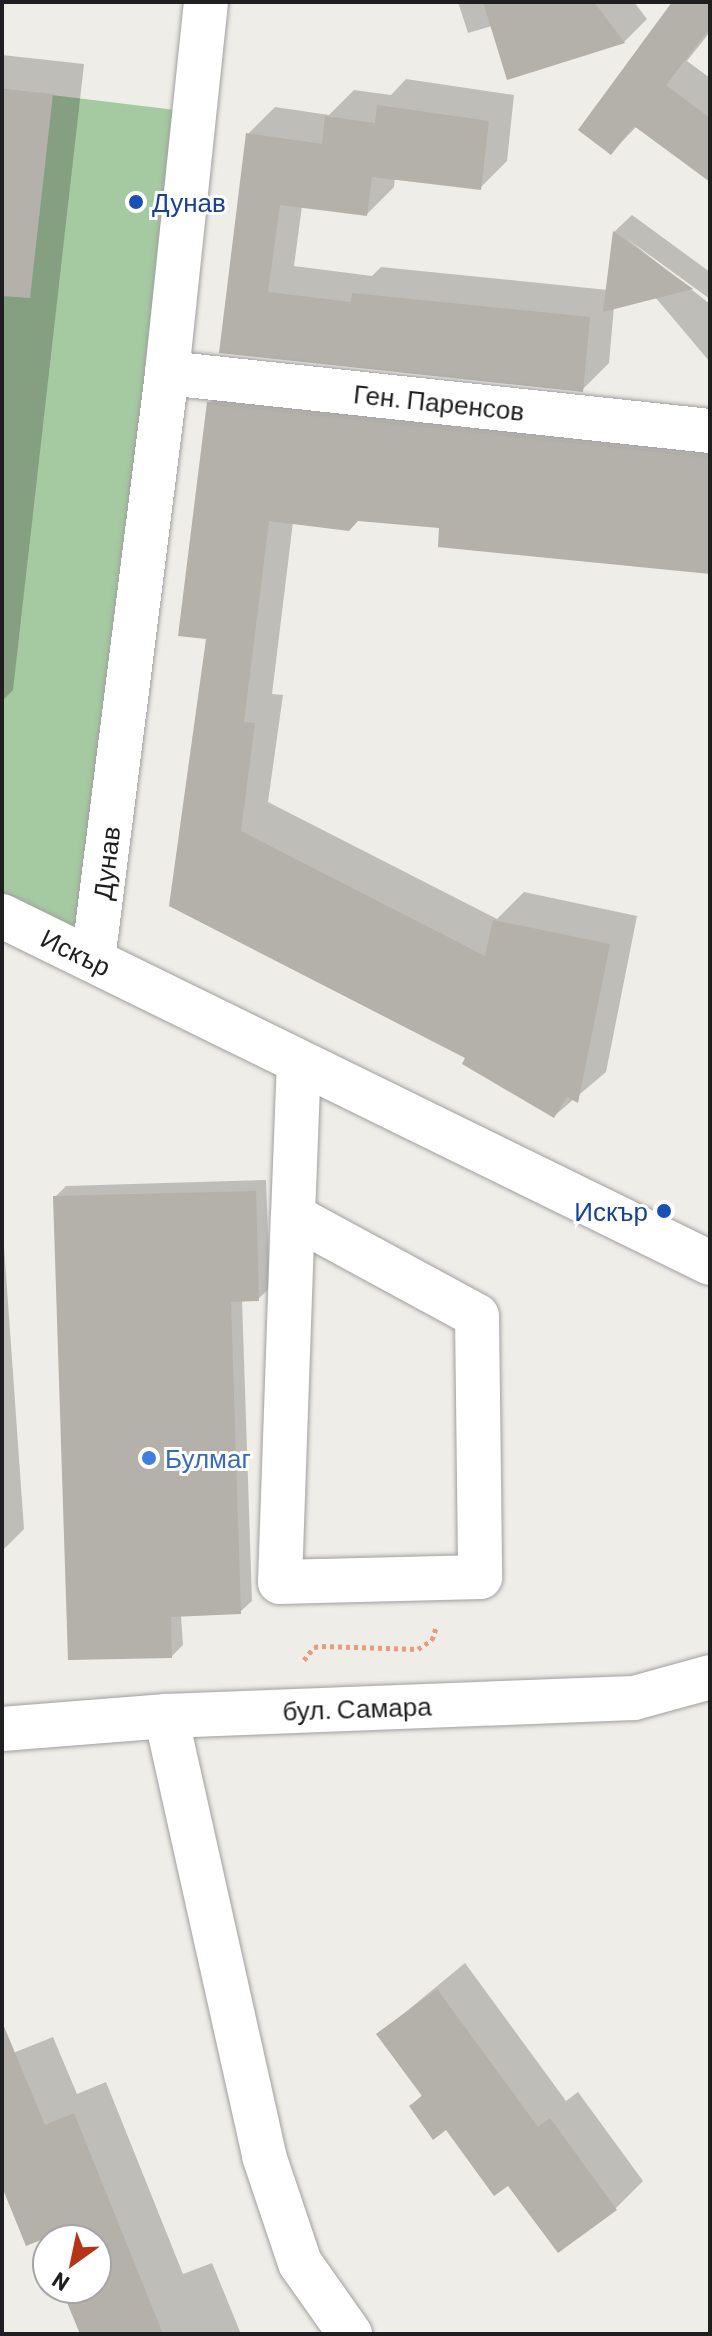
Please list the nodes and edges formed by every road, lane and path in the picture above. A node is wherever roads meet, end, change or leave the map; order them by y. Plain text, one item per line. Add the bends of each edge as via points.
1 (206, 2) edge
2 (167, 373) junction
3 (710, 431) edge
4 (2, 916) edge
5 (93, 960) junction
6 (299, 1062) junction
7 (293, 1216) junction
8 (710, 1263) edge
9 (435, 1579) junction
10 (710, 1677) edge
11 (302, 1711) junction
12 (166, 1716) junction
13 (2, 1729) edge
14 (350, 2334) edge

1 - 2 street, Дунав
2 - 3 street, Ген. Паренсов
2 - 5 street, Дунав
4 - 5 street, Искър
5 - 6 street, Искър
6 - 7 street
6 - 8 street, Искър
7 - 9 street via 477,1316 480,1577
7 - 9 street via 280,1582
9 - 11 path via 432,1640 418,1649 314,1647 303,1662
10 - 11 street, бул. Самара via 634,1698
11 - 12 street, бул. Самара
12 - 13 street, бул. Самара
12 - 14 street via 264,2156 300,2263

